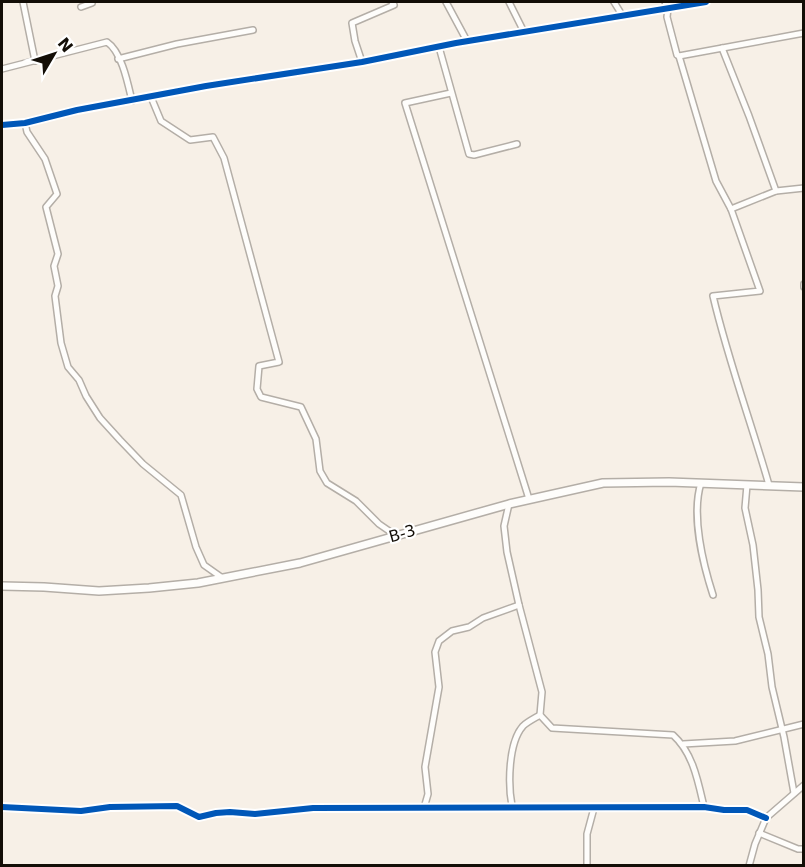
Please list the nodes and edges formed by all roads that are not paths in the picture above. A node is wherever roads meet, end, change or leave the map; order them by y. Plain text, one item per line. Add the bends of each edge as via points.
1 (23, 2) edge
2 (91, 2) edge
3 (392, 2) edge
4 (446, 2) edge
5 (509, 2) edge
6 (614, 2) edge
7 (665, 2) edge
8 (705, 2) edge
9 (81, 7) dead end
10 (668, 8) junction
11 (622, 15) junction
12 (253, 30) dead end
13 (524, 32) junction
14 (804, 33) edge
15 (467, 41) junction
16 (439, 46) junction
17 (722, 48) junction
18 (679, 56) junction
19 (118, 59) junction
20 (35, 61) junction
21 (362, 62) junction
22 (2, 69) edge
23 (451, 93) junction
24 (151, 97) junction
25 (132, 101) junction
26 (25, 123) junction
27 (2, 125) edge
28 (517, 144) dead end
29 (804, 188) edge
30 (776, 191) junction
31 (732, 210) junction
32 (701, 483) junction
33 (747, 485) junction
34 (769, 485) junction
35 (804, 487) edge
36 (530, 499) junction
37 (509, 504) junction
38 (395, 535) junction
39 (221, 577) junction
40 (2, 586) edge
41 (713, 595) dead end
42 (519, 605) junction
43 (540, 715) junction
44 (804, 724) edge
45 (782, 730) junction
46 (683, 744) junction
47 (804, 785) edge
48 (794, 793) junction
49 (512, 806) junction
50 (2, 807) edge
51 (704, 807) junction
52 (424, 808) junction
53 (594, 808) junction
54 (766, 818) junction
55 (759, 833) junction
56 (804, 849) edge
57 (587, 866) edge
58 (749, 866) edge

1 - 20 street
2 - 9 street
3 - 21 street via 394,5 352,23
4 - 15 street
5 - 13 street
6 - 11 street
7 - 10 street
8 - 10 street
10 - 11 street
10 - 18 street via 667,18
11 - 13 street
12 - 19 street
13 - 15 street
14 - 17 street
15 - 16 street
16 - 21 street
16 - 23 street
17 - 18 street
17 - 30 street
18 - 31 street via 716,180
19 - 20 street via 107,42
19 - 25 street
20 - 22 street
21 - 24 street
23 - 28 street via 469,154
23 - 36 street via 405,103
24 - 25 street
24 - 38 street via 161,121 190,140 213,137 224,158 279,362 259,366 257,389 261,398 301,406 316,439 320,471 327,483 356,501
25 - 26 street
26 - 27 street
26 - 39 street via 45,159 57,194 46,207 58,254 54,266 58,279 55,296 68,367 100,418 143,464 181,495 204,565
29 - 30 street
30 - 31 street
31 - 34 street via 760,291 713,296 729,361
32 - 33 main road, B-3
32 - 36 main road, B-3 via 623,481
32 - 41 street via 696,497 700,537
33 - 34 main road, B-3
33 - 45 street via 745,508 753,545 759,617
34 - 35 main road, B-3
36 - 37 main road, B-3
37 - 38 main road, B-3
37 - 42 street via 504,526
38 - 39 main road, B-3 via 300,563
39 - 40 main road, B-3 via 179,585 99,591
42 - 43 street via 542,692
42 - 52 street via 439,641 435,652 439,687 425,767 428,794
43 - 46 street via 552,728 673,735
43 - 49 street via 524,726 516,739 509,785
44 - 45 street
45 - 46 street via 735,741
45 - 48 street
46 - 51 street
47 - 48 street
48 - 54 street
49 - 52 street
49 - 53 street
50 - 52 street via 81,811 177,806 199,817 313,808
51 - 53 street
51 - 54 street via 747,810
53 - 57 street
54 - 55 street
55 - 56 street
55 - 58 street

